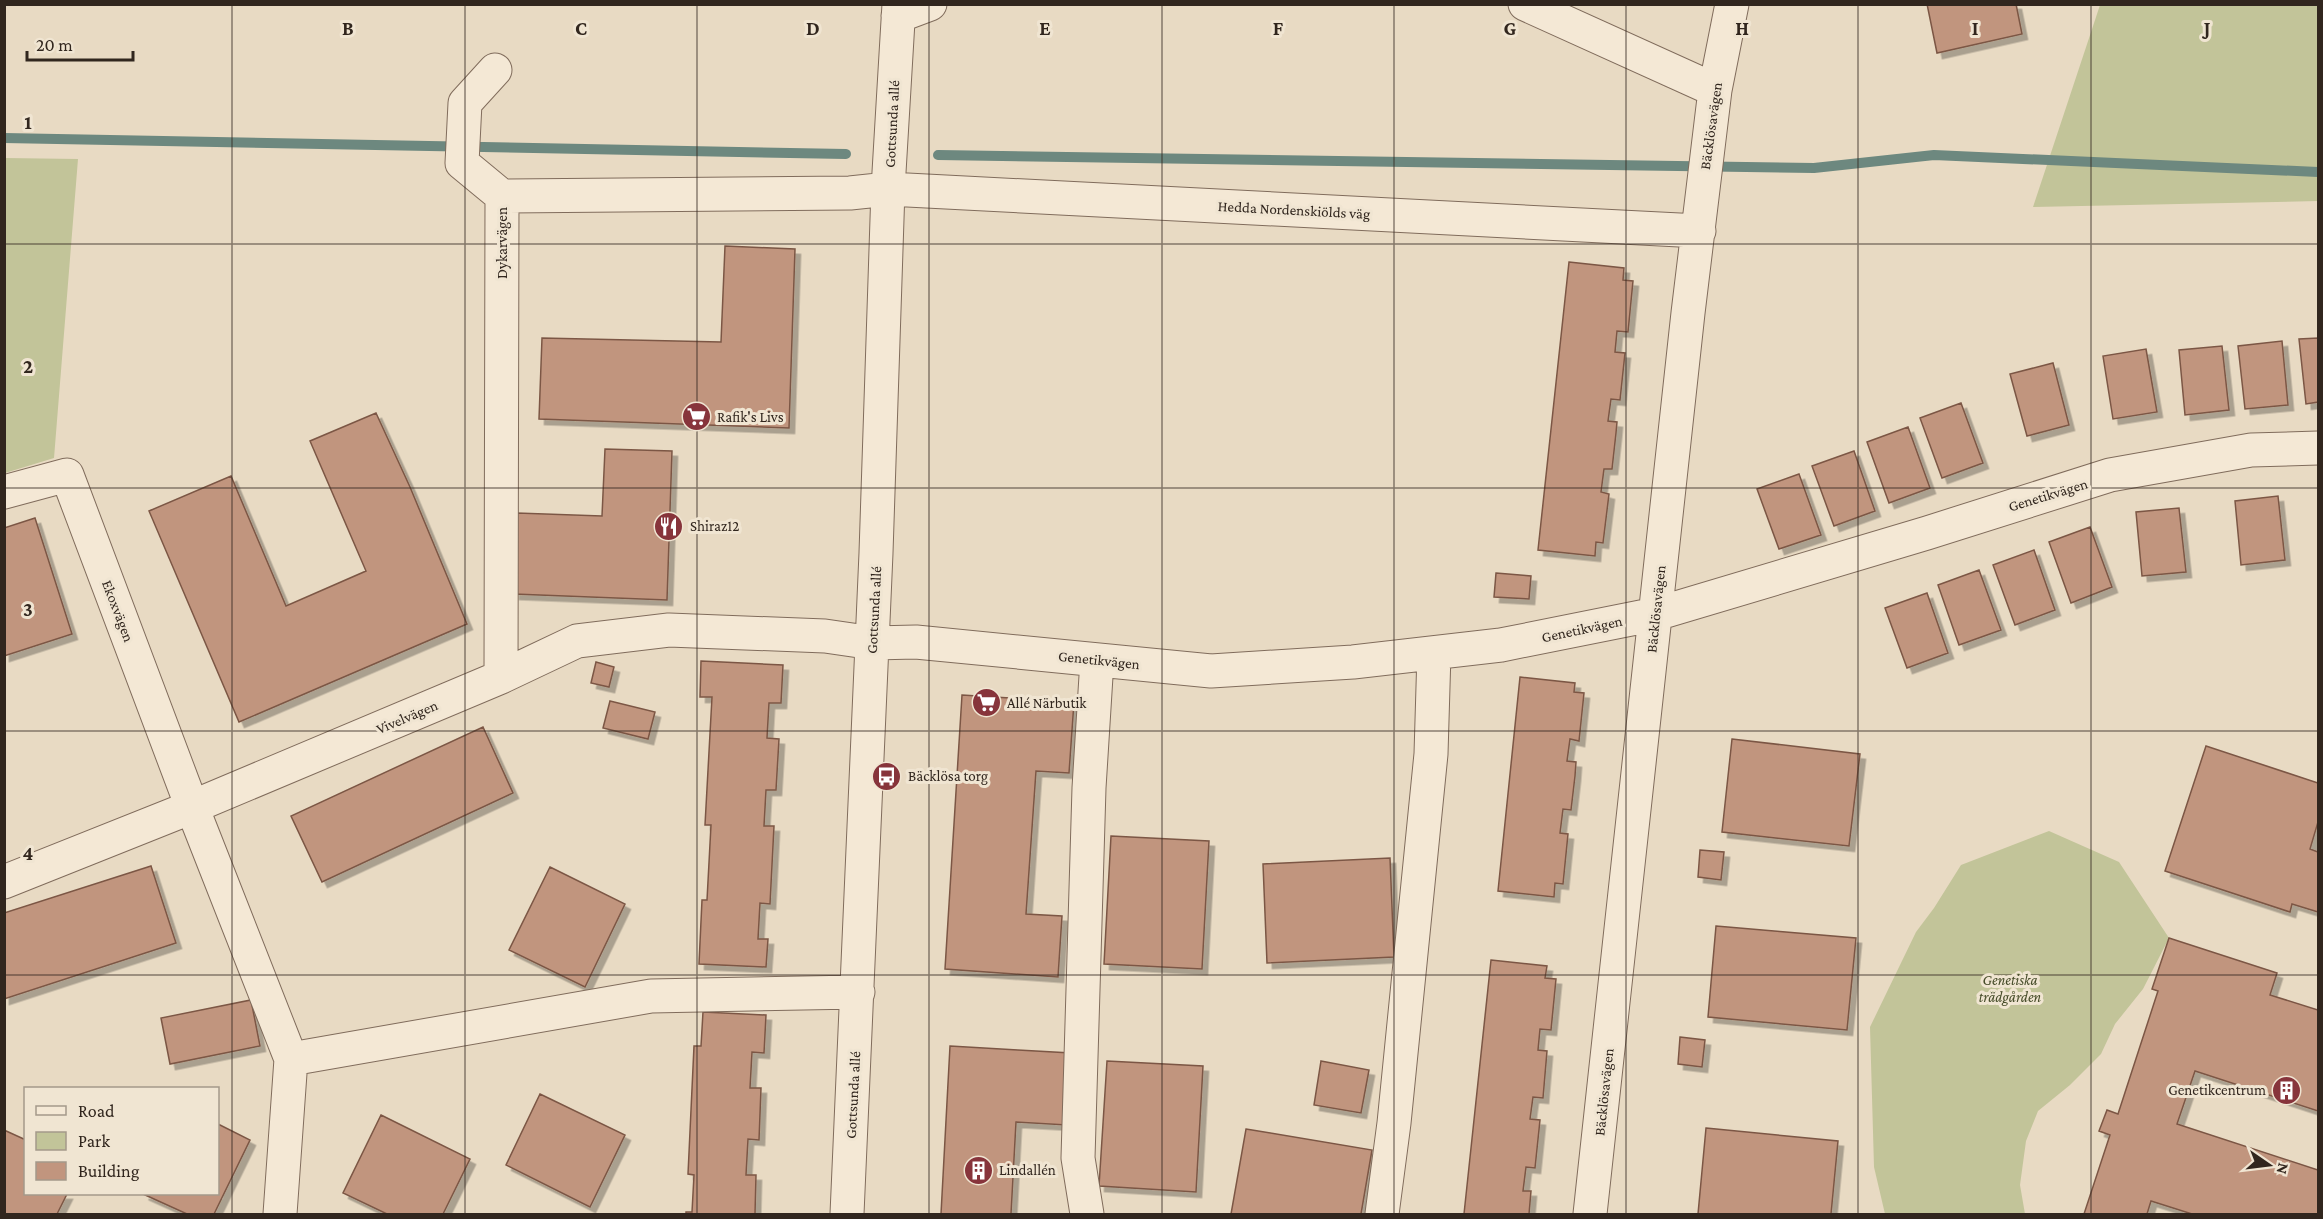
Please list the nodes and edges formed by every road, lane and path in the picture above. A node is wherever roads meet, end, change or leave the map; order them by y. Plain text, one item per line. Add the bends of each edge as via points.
1 (930, 4) edge
2 (1525, 4) edge
3 (1732, 4) edge
4 (898, 10) edge
5 (495, 70) dead end
6 (1715, 90) junction
7 (888, 189) junction
8 (502, 196) junction
9 (1700, 231) junction
10 (2319, 448) edge
11 (4, 492) edge
12 (1656, 614) junction
13 (825, 636) joint
14 (873, 643) junction
15 (1434, 653) junction
16 (1097, 660) junction
17 (501, 677) junction
18 (192, 807) junction
19 (4, 882) edge
20 (858, 992) junction
21 (291, 1059) junction
22 (280, 1215) edge
23 (848, 1215) edge
24 (1087, 1215) edge
25 (1382, 1215) edge
26 (1590, 1215) edge

1 - 4 street
2 - 6 street
3 - 6 street, Bäcklösavägen
4 - 7 street, Gottsunda allé
5 - 8 street via 465,103 463,148
6 - 9 street, Bäcklösavägen
7 - 8 street, Dykarvägen via 850,193
7 - 9 street, Hedda Nordenskiölds väg
7 - 14 street, Gottsunda allé
8 - 17 street, Dykarvägen
9 - 12 street, Bäcklösavägen
10 - 12 street, Genetikvägen via 2251,450 2110,475
11 - 18 street, Ekoxvägen via 67,475
12 - 15 street, Genetikvägen via 1501,645
12 - 26 street, Bäcklösavägen
13 - 14 street, Genetikvägen
13 - 17 street, Vivelvägen via 669,630 577,641
14 - 16 street, Genetikvägen via 916,642
14 - 20 street, Gottsunda allé
15 - 16 street, Genetikvägen via 1211,671
15 - 25 street via 1431,754
16 - 24 street via 1089,788 1078,1158
17 - 18 street, Vivelvägen
18 - 19 street, Vivelvägen
18 - 21 street
20 - 21 street via 651,996
20 - 23 street, Gottsunda allé
21 - 22 street

